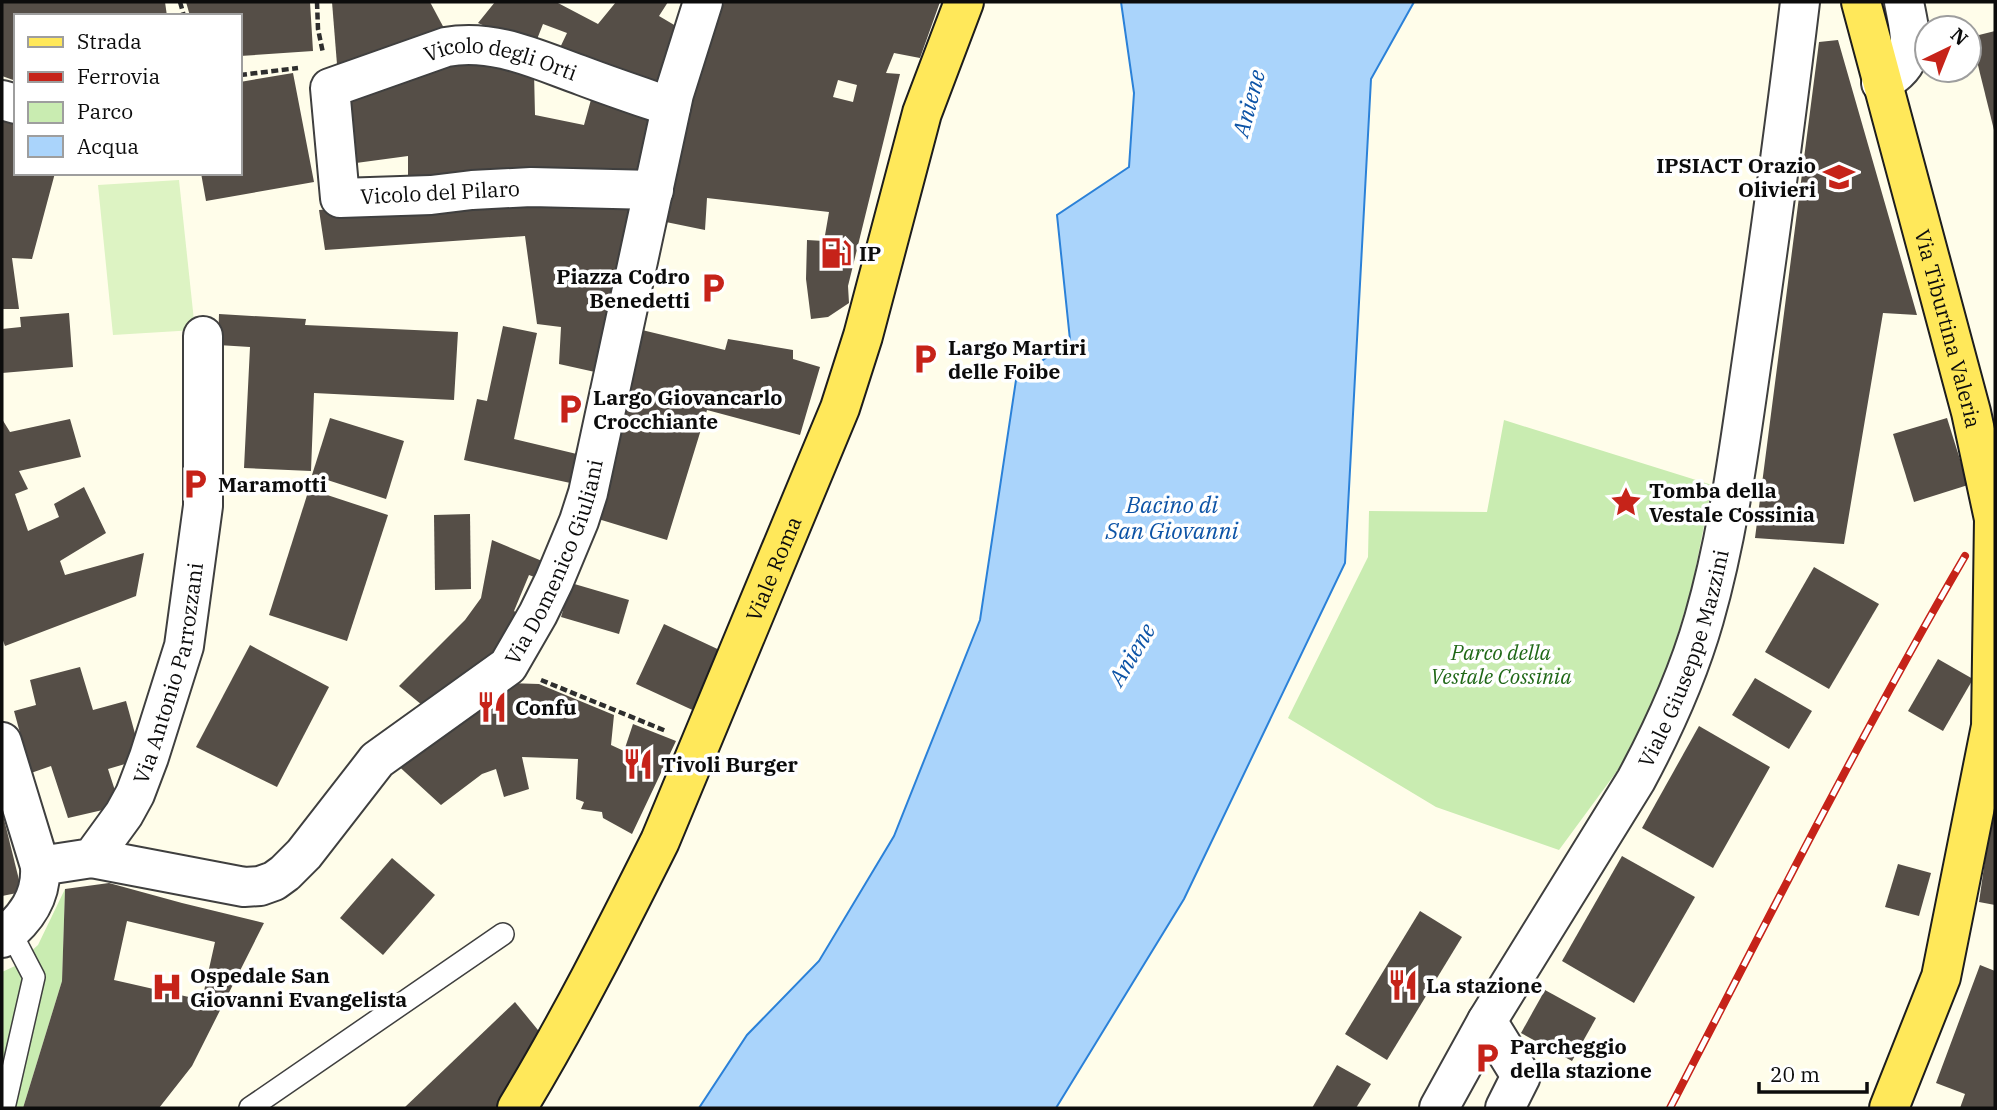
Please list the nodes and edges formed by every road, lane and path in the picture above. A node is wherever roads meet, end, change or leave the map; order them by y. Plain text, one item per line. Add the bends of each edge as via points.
1 (317, 2) edge
2 (703, 2) edge
3 (964, 2) edge
4 (1800, 2) edge
5 (1861, 2) edge
6 (1904, 2) edge
7 (242, 75) edge
8 (327, 76) junction
9 (1881, 83) junction
10 (671, 107) junction
11 (654, 190) junction
12 (203, 336) dead end
13 (508, 666) junction
14 (1994, 696) edge
15 (2, 742) edge
16 (700, 745) junction
17 (92, 858) junction
18 (40, 866) junction
19 (6, 934) edge
20 (503, 934) dead end
21 (1487, 1021) junction
22 (4, 1108) edge
23 (250, 1108) edge
24 (517, 1108) edge
25 (1439, 1108) edge
26 (1505, 1108) edge
27 (1889, 1108) edge

1 - 8 path
2 - 10 street, Via Domenico Giuliani
3 - 16 main road, Viale Roma via 922,113 840,408
4 - 21 street, Viale Giuseppe Mazzini via 1734,480 1704,620 1654,748
5 - 9 main road, Via Tiburtina Valeria
6 - 9 street via 1907,59 1900,71
7 - 8 path
8 - 10 street, Vicolo degli Orti via 446,47 483,45 518,52
8 - 11 street, Vicolo del Pilaro via 340,198 531,187
9 - 14 main road, Via Tiburtina Valeria via 1971,412 1994,519
10 - 11 street, Via Domenico Giuliani
11 - 13 street, Via Domenico Giuliani via 588,494 554,581
12 - 17 street, Via Antonio Parrozzani via 203,506 184,646 135,794
13 - 16 path
13 - 17 street, Via Domenico Giuliani via 377,760 304,854 274,881 244,887
14 - 27 main road, Via Tiburtina Valeria via 1941,977
15 - 18 street
16 - 24 main road, Viale Roma via 636,890
17 - 18 street
18 - 19 street via 40,887 34,900
19 - 22 lane via 34,976
20 - 23 lane
21 - 25 street, Viale Giuseppe Mazzini
21 - 26 street via 1521,1076

